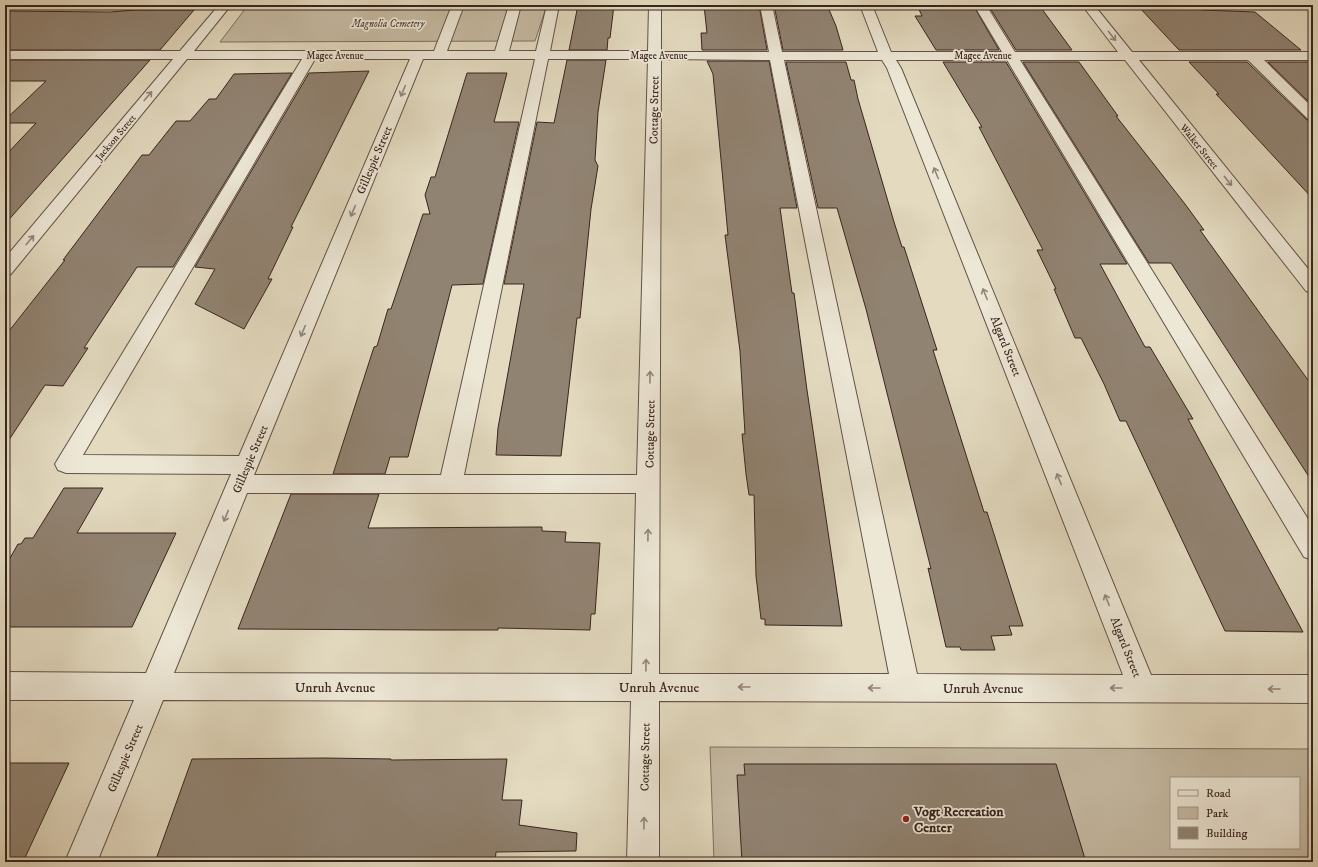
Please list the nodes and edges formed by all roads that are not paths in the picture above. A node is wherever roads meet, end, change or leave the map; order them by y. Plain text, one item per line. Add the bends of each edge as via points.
1 (225, 5) edge
2 (458, 5) edge
3 (515, 5) edge
4 (553, 5) edge
5 (655, 5) edge
6 (766, 5) edge
7 (866, 5) edge
8 (980, 5) edge
9 (1088, 5) edge
10 (5, 55) edge
11 (182, 55) junction
12 (311, 55) junction
13 (428, 55) junction
14 (501, 55) junction
15 (543, 55) junction
16 (654, 55) junction
17 (776, 55) junction
18 (886, 55) junction
19 (1010, 55) junction
20 (1128, 55) junction
21 (1252, 56) junction
22 (1313, 56) edge
23 (1313, 116) edge
24 (5, 270) edge
25 (1313, 287) edge
26 (243, 474) junction
27 (649, 484) junction
28 (450, 485) junction
29 (1313, 549) edge
30 (5, 686) edge
31 (155, 686) junction
32 (646, 687) junction
33 (906, 688) junction
34 (1142, 688) junction
35 (1313, 689) edge
36 (81, 862) edge
37 (643, 862) edge

1 - 11 street, Jackson Street
2 - 13 street, Gillespie Street
3 - 14 street
4 - 15 street
5 - 16 street, Cottage Street
6 - 17 street
7 - 18 street, Algard Street
8 - 19 street
9 -> 20 street, Walker Street
10 - 11 street, Magee Avenue
11 - 12 street, Magee Avenue
24 -> 11 street, Jackson Street
12 - 13 street, Magee Avenue
12 - 26 street via 66,464
13 - 14 street, Magee Avenue
13 -> 26 street, Gillespie Street
14 - 15 street, Magee Avenue
15 - 16 street, Magee Avenue
15 - 28 street
16 - 17 street, Magee Avenue
27 -> 16 street, Cottage Street
17 - 18 street, Magee Avenue
17 - 33 street
18 - 19 street, Magee Avenue
34 -> 18 street, Algard Street via 897,75
19 - 20 street, Magee Avenue
19 - 29 street
20 - 21 street, Magee Avenue
20 -> 25 street, Walker Street
21 - 22 street, Magee Avenue
21 - 23 street
26 - 28 street
26 -> 31 street, Gillespie Street
27 - 28 street
32 -> 27 street, Cottage Street
30 - 31 street, Unruh Avenue
31 - 32 street, Unruh Avenue
31 - 36 street, Gillespie Street
33 -> 32 street, Unruh Avenue
37 -> 32 street, Cottage Street
34 -> 33 street, Unruh Avenue
35 -> 34 street, Unruh Avenue

